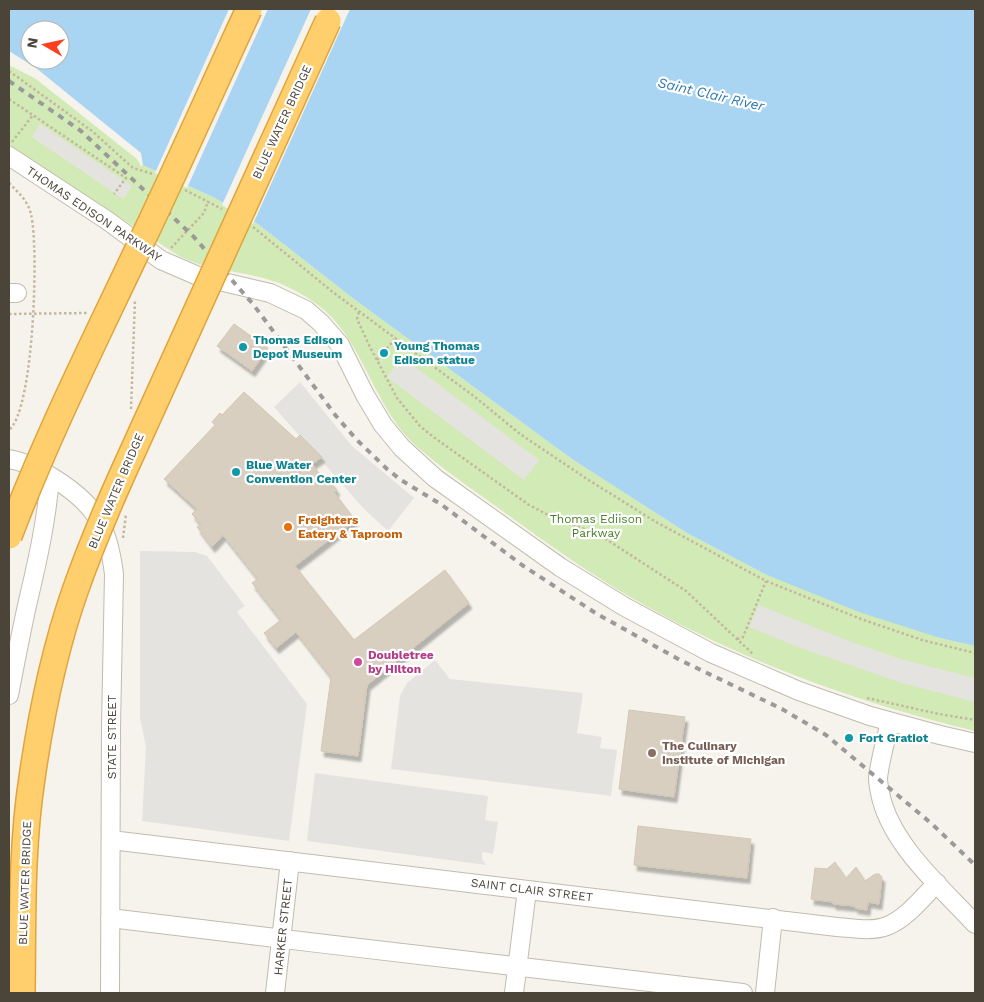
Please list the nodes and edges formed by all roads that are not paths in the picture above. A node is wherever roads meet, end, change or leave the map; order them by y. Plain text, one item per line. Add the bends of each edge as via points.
1 (249, 9) edge
2 (328, 21) dead end
3 (9, 156) edge
4 (9, 459) edge
5 (50, 476) junction
6 (9, 536) edge
7 (9, 695) edge
8 (890, 722) junction
9 (975, 743) edge
10 (111, 840) junction
11 (290, 861) junction
12 (937, 884) junction
13 (527, 890) junction
14 (110, 918) junction
15 (773, 918) junction
16 (975, 924) edge
17 (282, 938) junction
18 (517, 968) junction
19 (22, 993) edge
20 (110, 993) edge
21 (275, 993) edge
22 (514, 993) edge
23 (743, 993) edge
24 (765, 993) edge

1 - 6 highway, bridge via 83,364
2 - 19 highway, BLUE WATER BRIDGE, bridge via 122,475 75,591 50,681 31,780 25,850
3 - 8 street, THOMAS EDISON PARKWAY via 161,260 198,276 270,293 306,310 340,345 383,425 402,448 435,478 560,567 625,608 711,653 799,691
4 - 5 street, STATE STREET via 29,464
5 - 7 street via 43,535
5 - 10 street, STATE STREET via 76,492 90,506 108,537 114,574
8 - 9 street, THOMAS EDISON PARKWAY
8 - 12 street via 878,780 882,802 897,836
10 - 11 street, SAINT CLAIR STREET
10 - 14 street, STATE STREET
11 - 13 street, SAINT CLAIR STREET
11 - 17 street, HARKER STREET
12 - 15 street, SAINT CLAIR STREET via 902,918 886,927 866,929
12 - 16 street
13 - 15 street, SAINT CLAIR STREET
13 - 18 street
14 - 17 street
14 - 20 street, STATE STREET
15 - 24 street
17 - 18 street
17 - 21 street, HARKER STREET
18 - 22 street
18 - 23 street

